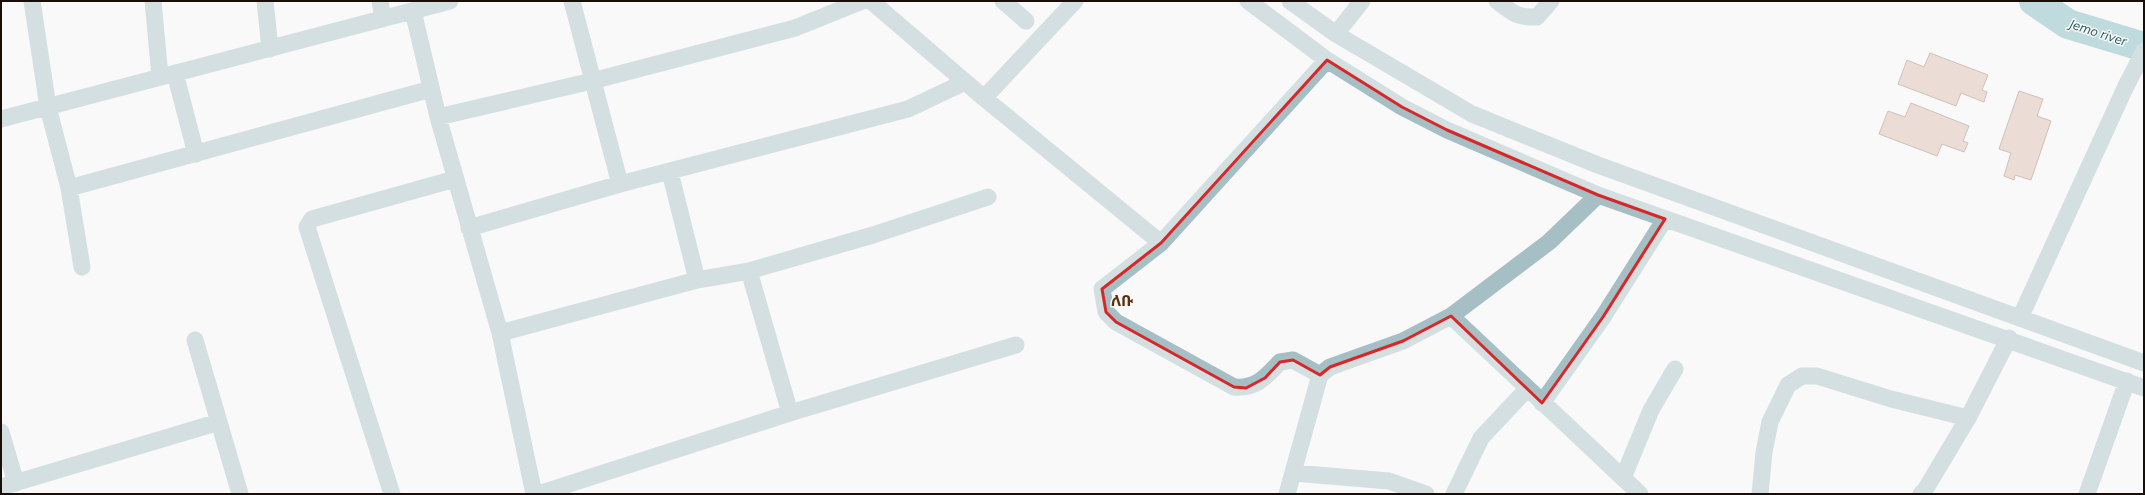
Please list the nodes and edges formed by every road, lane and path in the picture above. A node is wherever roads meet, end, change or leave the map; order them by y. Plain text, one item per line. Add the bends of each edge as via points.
1 (32, 1) edge
2 (153, 1) edge
3 (265, 1) edge
4 (380, 1) edge
5 (450, 1) edge
6 (572, 1) edge
7 (862, 1) edge
8 (871, 1) edge
9 (1003, 1) edge
10 (1075, 1) edge
11 (1248, 1) edge
12 (1290, 1) edge
13 (1362, 1) edge
14 (1497, 1) edge
15 (1551, 1) edge
16 (414, 11) junction
17 (383, 19) junction
18 (1026, 22) dead end
19 (1336, 34) junction
20 (270, 49) junction
21 (2144, 51) edge
22 (1327, 60) junction
23 (168, 75) junction
24 (592, 81) junction
25 (965, 82) junction
26 (431, 89) junction
27 (984, 98) junction
28 (48, 107) junction
29 (438, 117) junction
30 (1, 119) edge
31 (196, 154) junction
32 (670, 172) junction
33 (455, 179) junction
34 (620, 184) junction
35 (69, 188) junction
36 (1598, 195) junction
37 (988, 197) dead end
38 (1665, 219) junction
39 (1767, 227) junction
40 (470, 228) junction
41 (1161, 243) junction
42 (1760, 252) junction
43 (82, 267) dead end
44 (749, 271) junction
45 (697, 280) junction
46 (1451, 316) junction
47 (2020, 318) junction
48 (500, 333) junction
49 (2009, 338) junction
50 (195, 340) dead end
51 (1016, 345) dead end
52 (2144, 363) edge
53 (1675, 369) dead end
54 (1320, 375) junction
55 (2127, 381) junction
56 (2144, 388) edge
57 (1527, 389) junction
58 (1542, 403) junction
59 (790, 413) junction
60 (1968, 418) junction
61 (219, 422) junction
62 (1, 432) edge
63 (1294, 473) junction
64 (1623, 478) junction
65 (8, 485) edge
66 (240, 494) edge
67 (392, 494) edge
68 (534, 494) edge
69 (538, 494) edge
70 (1287, 494) edge
71 (1426, 494) edge
72 (1454, 494) edge
73 (1640, 494) edge
74 (1760, 494) edge
75 (1921, 494) edge
76 (2087, 494) edge

1 - 28 street
2 - 23 street
3 - 20 street
4 - 17 street
5 - 16 street
6 - 24 street
7 - 24 street via 795,28
8 - 25 street
9 - 18 street
10 - 27 street
11 - 22 street
12 - 19 street
13 - 19 street
14 - 15 street via 1522,18 1537,17
16 - 17 street
16 - 26 street
17 - 20 street
19 - 39 street via 1472,114 1598,165
20 - 23 street
21 - 47 street
22 - 36 street via 1402,107 1447,130
22 - 41 street
23 - 28 street
23 - 31 street
24 - 29 street
24 - 34 street
25 - 27 street
25 - 32 street via 908,109
26 - 29 street
26 - 31 street
27 - 41 street
28 - 30 street
28 - 35 street
29 - 33 street
31 - 35 street
32 - 34 street
32 - 45 street
33 - 40 street
33 - 67 street via 312,218 307,227
34 - 40 street
35 - 43 street
36 - 38 street
36 - 46 street via 1550,242
37 - 44 street via 873,235
38 - 42 street
38 - 58 street via 1604,317
39 - 42 street
39 - 47 street
40 - 48 street
41 - 54 street via 1102,289 1106,312 1116,322 1234,387 1246,388 1265,378 1280,362 1293,360
42 - 49 street
44 - 45 street
44 - 59 street
45 - 48 street
46 - 54 street via 1402,341 1330,367
46 - 57 street
47 - 52 street
48 - 68 street
49 - 55 street
49 - 60 street
50 - 61 street
51 - 59 street
53 - 64 street via 1651,410
54 - 63 street
55 - 56 street
55 - 76 street
57 - 58 street
57 - 72 street via 1481,438
58 - 64 street
59 - 69 street
60 - 74 street via 1890,399 1817,376 1802,376 1788,386 1770,422
60 - 75 street
61 - 65 street
61 - 66 street
62 - 65 street
63 - 70 street
63 - 71 street via 1390,481
64 - 73 street

